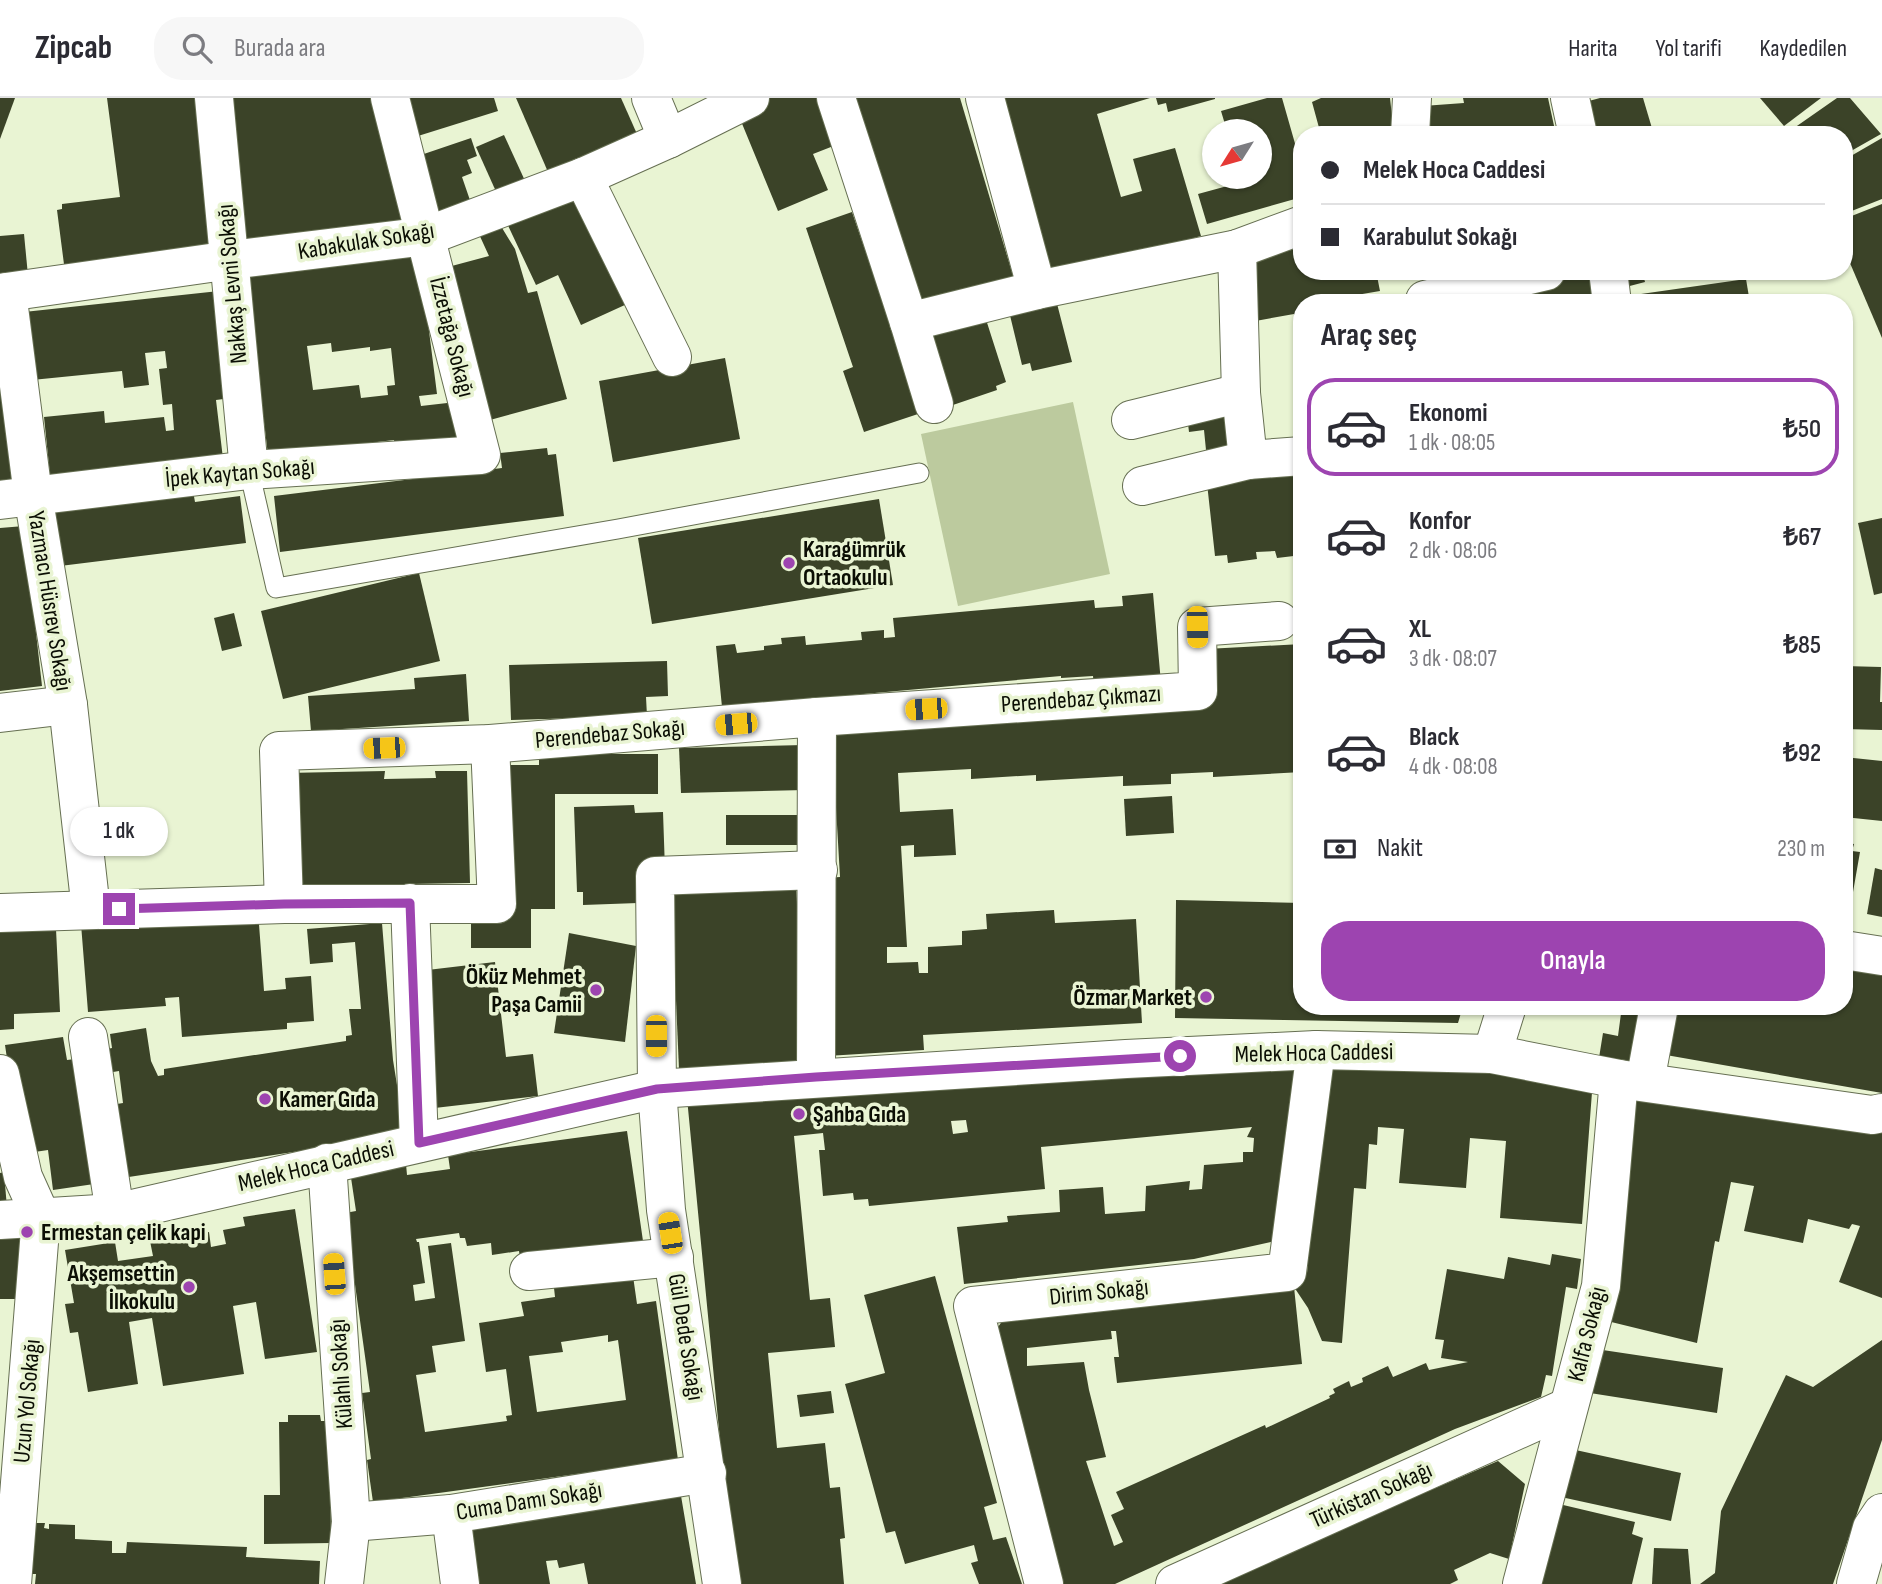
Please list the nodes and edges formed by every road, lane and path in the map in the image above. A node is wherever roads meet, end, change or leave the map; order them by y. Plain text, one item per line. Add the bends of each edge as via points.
1 (214, 98) edge
2 (390, 98) edge
3 (650, 98) edge
4 (750, 98) edge
5 (836, 98) edge
6 (985, 98) edge
7 (1412, 98) edge
8 (1570, 98) edge
9 (1410, 126) edge
10 (1576, 126) edge
11 (668, 139) junction
12 (583, 177) junction
13 (1293, 228) edge
14 (427, 236) junction
15 (1237, 249) junction
16 (231, 260) junction
17 (1508, 280) edge
18 (1037, 290) junction
19 (4, 293) edge
20 (1450, 294) edge
21 (909, 322) junction
22 (672, 357) dead end
23 (1241, 393) junction
24 (934, 404) dead end
25 (1131, 420) dead end
26 (481, 455) joint
27 (1293, 457) edge
28 (1248, 460) junction
29 (249, 470) junction
30 (919, 473) dead end
31 (1142, 486) dead end
32 (16, 498) edge
33 (1279, 621) dead end
34 (68, 705) junction
35 (0, 713) edge
36 (817, 717) junction
37 (490, 744) junction
38 (818, 870) junction
39 (410, 903) junction
40 (284, 904) junction
41 (91, 911) junction
42 (0, 913) edge
43 (1853, 951) edge
44 (1882, 956) edge
45 (1504, 1015) edge
46 (1656, 1015) edge
47 (88, 1037) dead end
48 (1316, 1050) junction
49 (1492, 1054) junction
50 (0, 1074) edge
51 (816, 1077) junction
52 (1632, 1080) junction
53 (657, 1089) junction
54 (1882, 1113) edge
55 (419, 1143) junction
56 (327, 1163) junction
57 (116, 1213) junction
58 (41, 1217) junction
59 (0, 1220) edge
60 (674, 1257) junction
61 (529, 1271) dead end
62 (1568, 1407) junction
63 (707, 1472) junction
64 (1882, 1513) edge
65 (451, 1514) junction
66 (351, 1522) junction
67 (12, 1584) edge
68 (344, 1584) edge
69 (460, 1584) edge
70 (722, 1584) edge
71 (1044, 1584) edge
72 (1175, 1584) edge
73 (1522, 1584) edge
74 (1856, 1584) edge

1 - 16 street, Nakkaş Levni Sokağı
2 - 14 street, İzzetağa Sokağı
3 - 11 street
4 - 11 street, Kabakulak Sokağı
5 - 21 street
6 - 18 street
7 - 9 street
8 - 10 street
11 - 12 street, Kabakulak Sokağı
12 - 14 street, Kabakulak Sokağı
12 - 22 street
13 - 15 street
14 - 16 street, Kabakulak Sokağı
14 - 26 street, İzzetağa Sokağı
15 - 18 street
15 - 23 street
16 - 19 street, Kabakulak Sokağı
16 - 29 street, Nakkaş Levni Sokağı
17 - 20 street
18 - 21 street
19 - 32 street, Yazmacı Hüsrev Sokağı
21 - 24 street
23 - 25 street
23 - 28 street
26 - 29 street, İpek Kaytan Sokağı
27 - 28 street
28 - 31 street
29 - 30 lane via 276,588
29 - 32 street, İpek Kaytan Sokağı
32 - 34 street, Yazmacı Hüsrev Sokağı
33 - 36 street, Perendebaz Çıkmazı via 1197,627 1198,691
34 - 35 street
34 - 41 street, Yazmacı Hüsrev Sokağı
36 - 37 street, Perendebaz Sokağı
36 - 38 street
37 - 39 street via 497,904
37 - 40 street, Perendebaz Sokağı via 279,751
38 - 51 street
38 - 53 street, Gül Dede Sokağı via 655,876
39 - 40 street
39 - 55 street
40 - 41 street
41 - 42 street
43 - 44 street
45 - 49 street
46 - 52 street, Kalfa Sokağı
47 - 57 street
48 - 49 street, Melek Hoca Caddesi
48 - 51 street, Melek Hoca Caddesi
48 - 71 street, Dirim Sokağı via 1287,1272 974,1306
49 - 52 street, Melek Hoca Caddesi
50 - 58 street via 23,1178
51 - 53 street, Melek Hoca Caddesi
52 - 54 street, Melek Hoca Caddesi
52 - 62 street, Kalfa Sokağı via 1601,1286
53 - 55 street, Melek Hoca Caddesi
53 - 60 street, Gül Dede Sokağı
55 - 56 street, Melek Hoca Caddesi
56 - 57 street, Melek Hoca Caddesi
56 - 66 street, Külahlı Sokağı
57 - 58 street, Melek Hoca Caddesi
58 - 59 street, Melek Hoca Caddesi
58 - 67 street, Uzun Yol Sokağı
60 - 61 street
60 - 63 street, Gül Dede Sokağı
62 - 72 street, Türkistan Sokağı
62 - 73 street, Kalfa Sokağı
63 - 65 street, Cuma Damı Sokağı
63 - 70 street, Gül Dede Sokağı
64 - 74 street via 1872,1528
65 - 66 street, Cuma Damı Sokağı
65 - 69 street
66 - 68 street, Külahlı Sokağı

